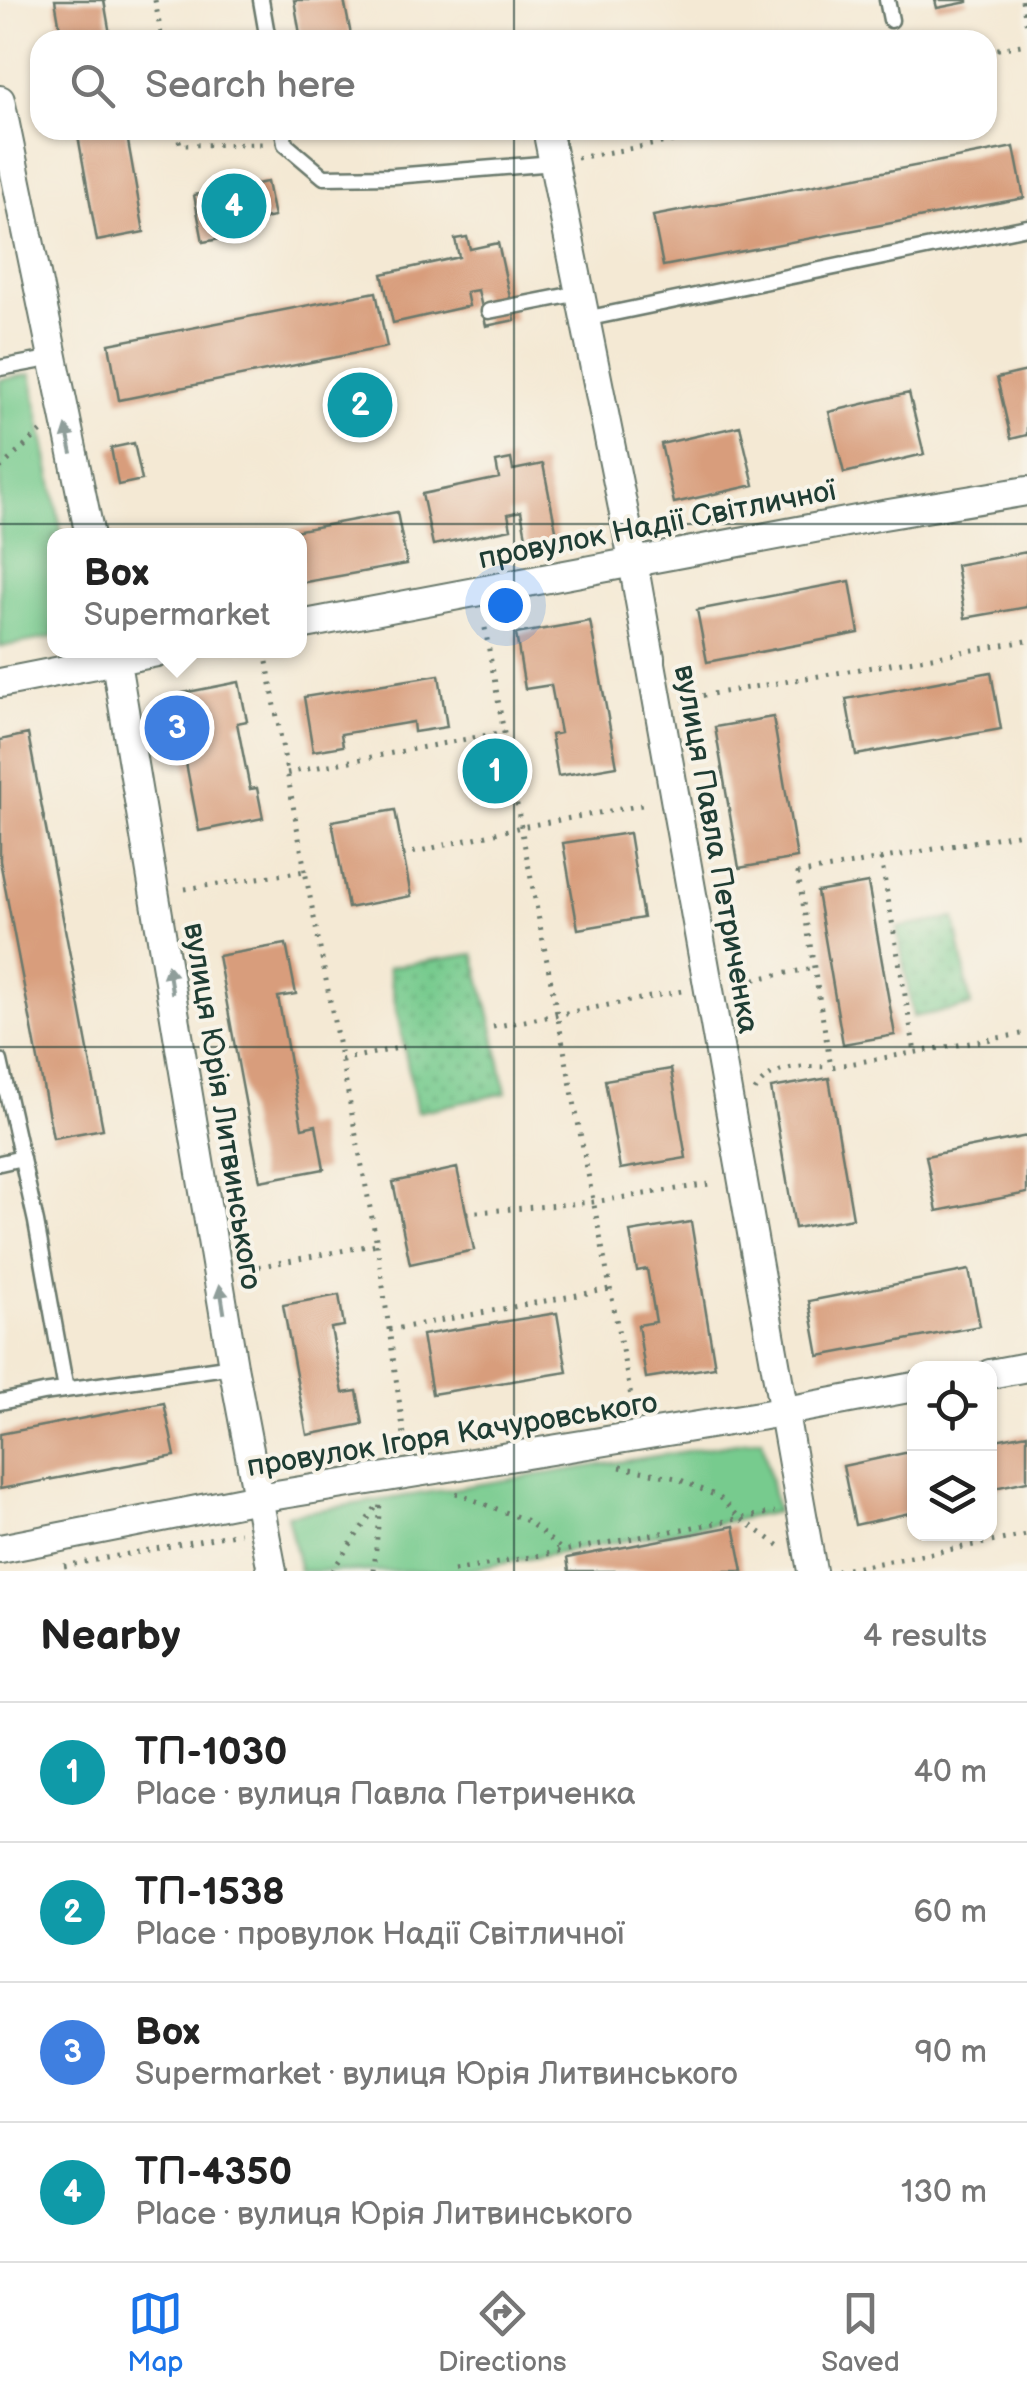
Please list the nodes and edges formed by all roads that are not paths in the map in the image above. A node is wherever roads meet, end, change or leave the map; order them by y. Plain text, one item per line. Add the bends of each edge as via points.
1 (261, 0) edge
2 (887, 0) edge
3 (891, 20) dead end
4 (266, 30) edge
5 (0, 100) edge
6 (287, 140) edge
7 (552, 151) joint
8 (1027, 227) edge
9 (583, 306) junction
10 (489, 311) dead end
11 (55, 358) junction
12 (0, 368) edge
13 (1027, 491) edge
14 (88, 528) edge
15 (633, 563) junction
16 (307, 624) edge
17 (102, 658) edge
18 (115, 658) edge
19 (0, 682) edge
20 (0, 1061) edge
21 (22, 1158) junction
22 (0, 1163) edge
23 (232, 1366) junction
24 (1027, 1367) edge
25 (997, 1373) edge
26 (907, 1389) edge
27 (66, 1390) junction
28 (0, 1402) edge
29 (784, 1411) junction
30 (258, 1498) junction
31 (0, 1548) edge
32 (272, 1571) edge
33 (812, 1571) edge

1 - 4 lane
2 - 3 lane
5 - 11 street
6 - 7 lane via 324,177 394,176
7 - 9 street, вулиця Павла Петриченка
8 - 9 lane
9 - 10 lane
9 - 15 street, вулиця Павла Петриченка
11 - 12 lane
14 -> 11 street
13 - 15 street, провулок Надії Світличної
15 - 16 street, провулок Надії Світличної
15 - 29 street, вулиця Павла Петриченка
17 - 19 street
23 -> 18 street, вулиця Юрія Литвинського
20 - 21 lane
21 - 22 lane
21 - 27 lane
23 - 27 lane
23 - 30 street, вулиця Юрія Литвинського
24 - 25 street
26 - 29 street, провулок Ігоря Качуровського
27 - 28 lane
29 - 30 street, провулок Ігоря Качуровського
29 - 33 street, вулиця Павла Петриченка
30 - 31 street, провулок Ігоря Качуровського
30 - 32 street, вулиця Юрія Литвинського

